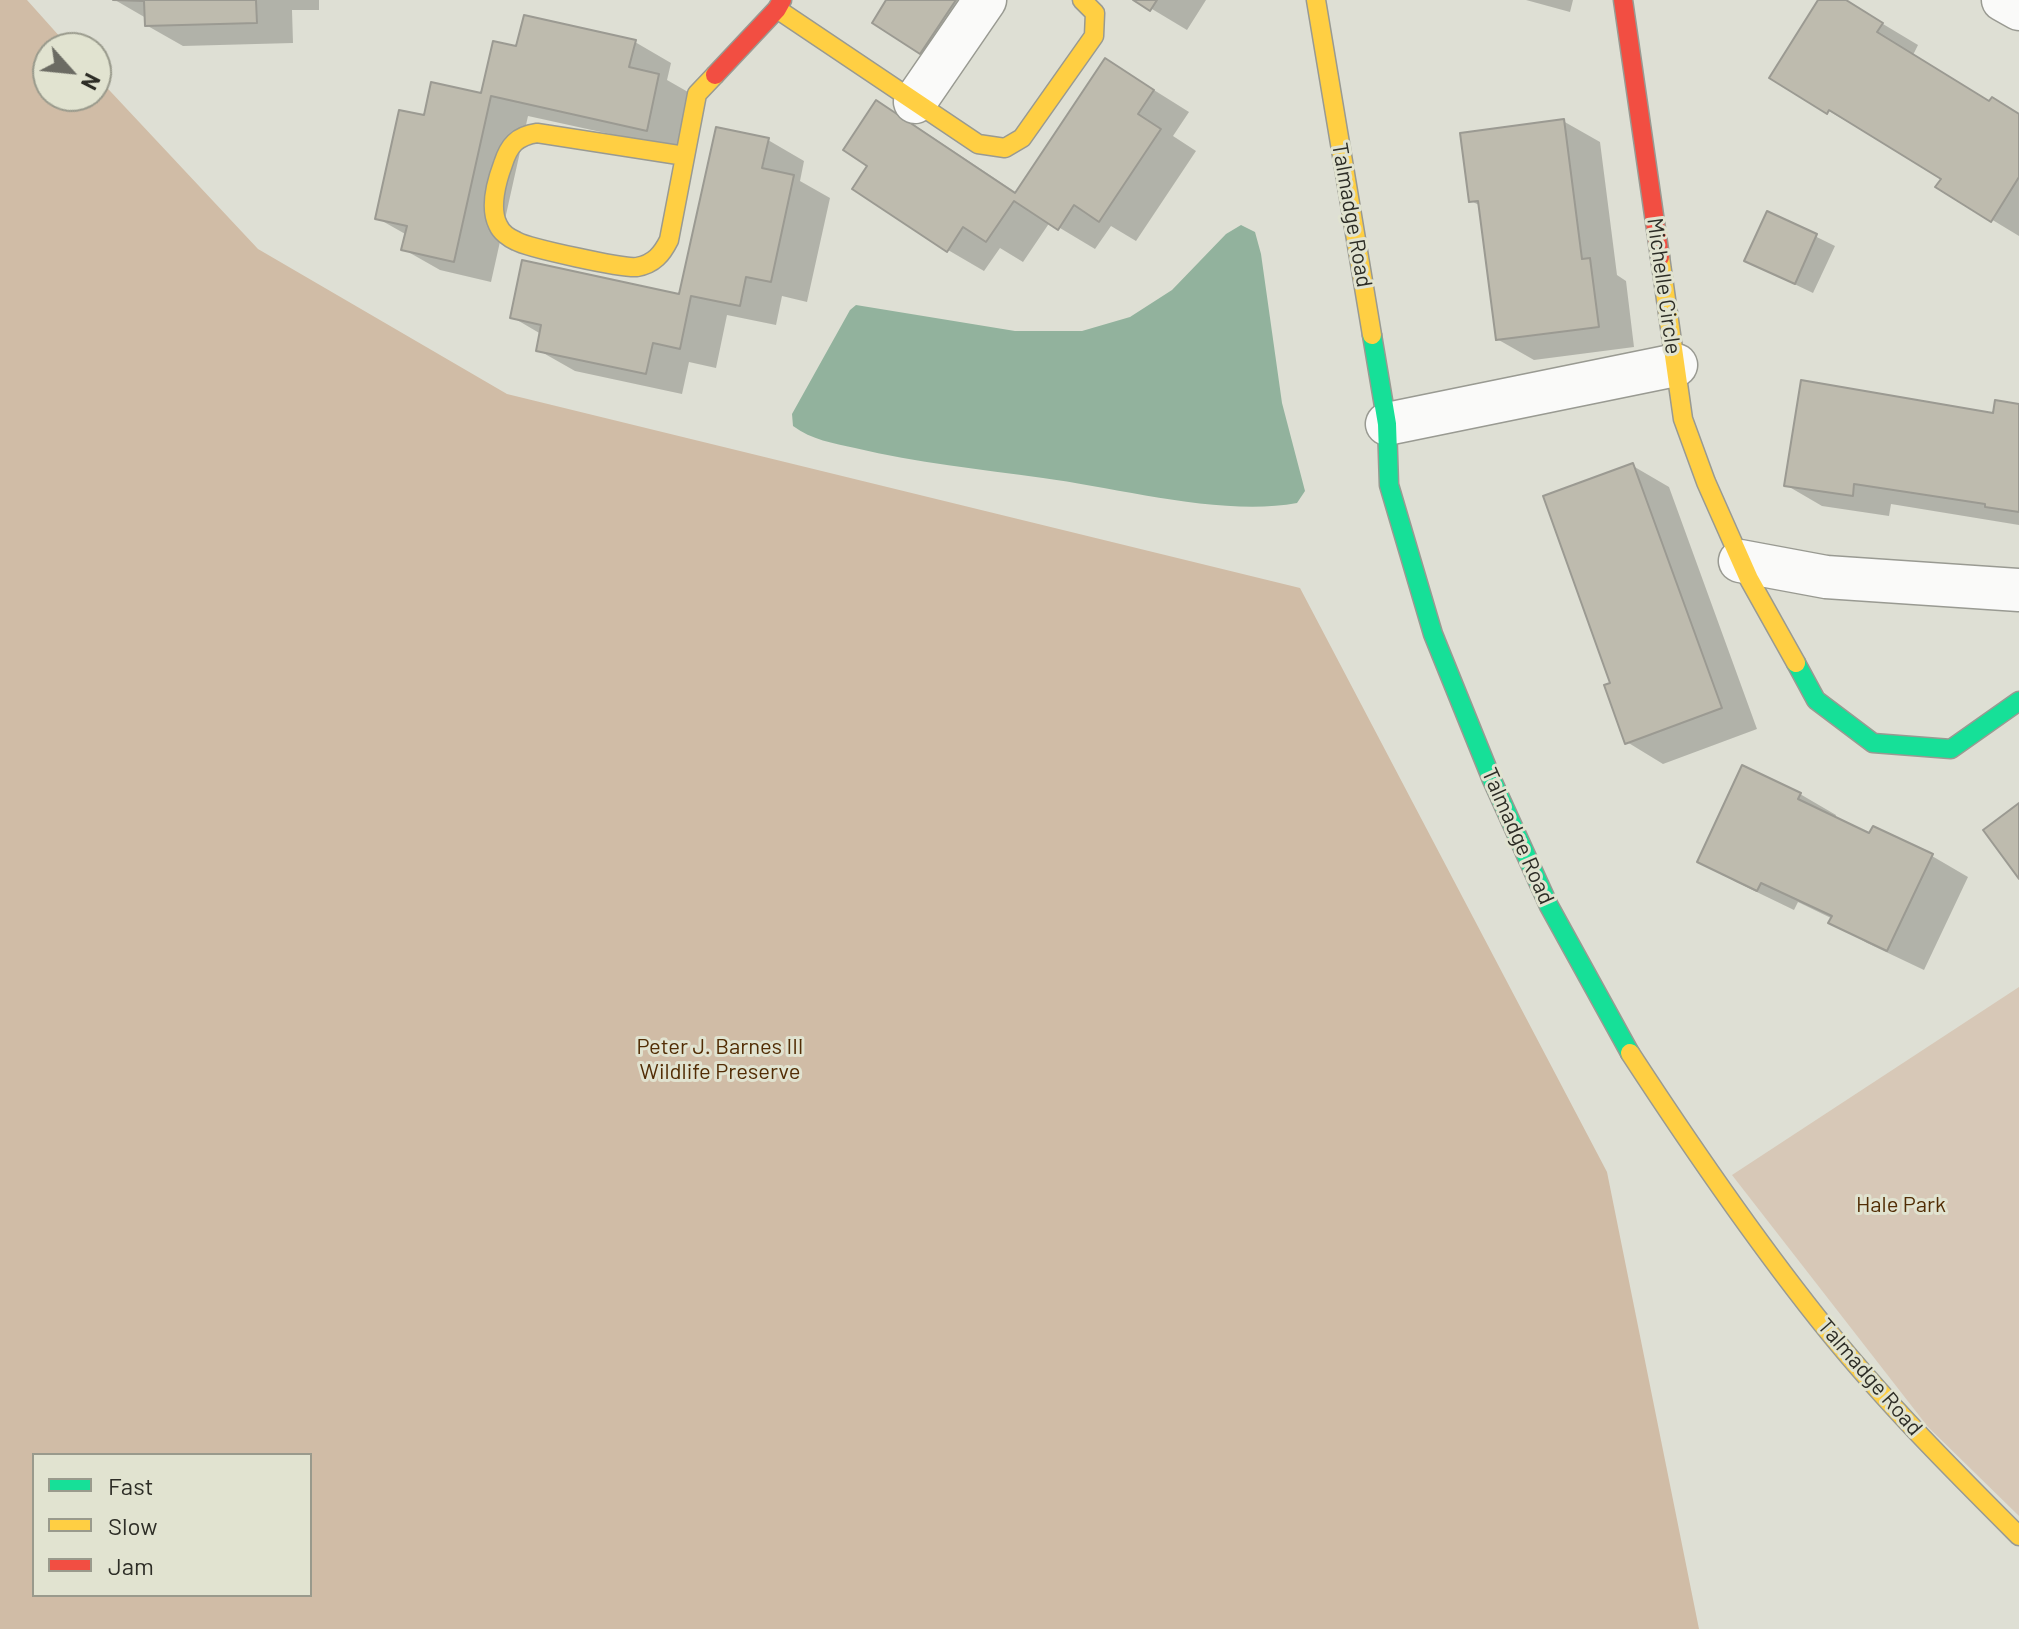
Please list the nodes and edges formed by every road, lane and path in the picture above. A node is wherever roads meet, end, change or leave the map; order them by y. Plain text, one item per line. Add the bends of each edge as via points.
1 (985, 0) edge
2 (1082, 0) edge
3 (1316, 0) edge
4 (1623, 0) edge
5 (2003, 0) edge
6 (780, 4) edge
7 (2019, 9) edge
8 (915, 102) junction
9 (685, 156) junction
10 (1676, 365) junction
11 (1387, 424) junction
12 (1740, 561) junction
13 (2019, 590) edge
14 (2019, 701) edge
15 (2019, 1536) edge

1 - 8 street
2 - 8 street via 1095,13 1094,36 1022,138 1005,148 978,144
3 - 11 street, Talmadge Road
4 - 10 street, Michelle Circle
5 - 7 street
6 - 8 street
6 - 9 street via 697,94
9 - 9 street via 669,240 649,266 632,268 518,243 496,223 501,167 514,141 524,135
10 - 11 street
10 - 12 street, Michelle Circle via 1683,419
11 - 15 street, Talmadge Road via 1389,485 1433,634 1549,906 1631,1054 1720,1187 1828,1331 1918,1434
12 - 13 street via 1826,577
12 - 14 street, Michelle Circle via 1816,700 1873,743 1951,749

